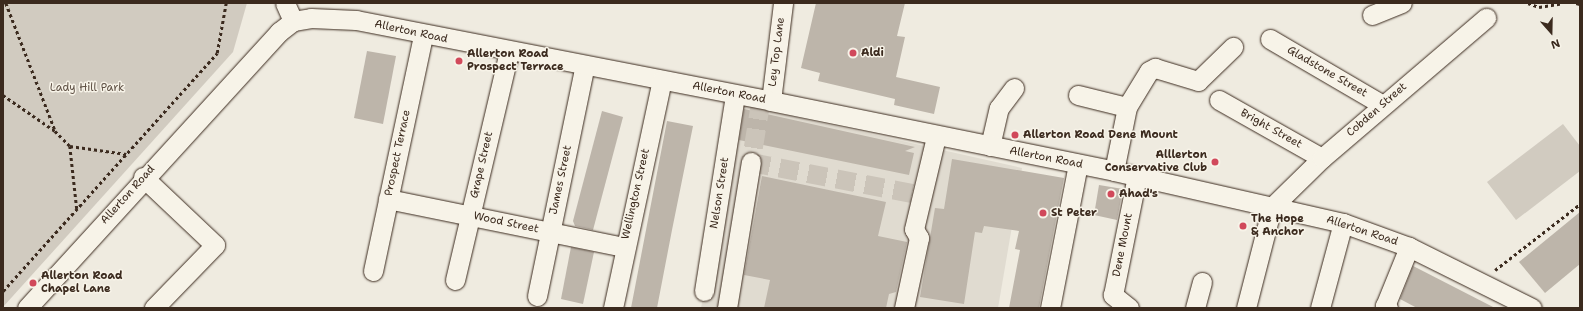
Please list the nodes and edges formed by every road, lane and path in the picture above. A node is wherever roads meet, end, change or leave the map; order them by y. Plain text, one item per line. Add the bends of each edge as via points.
1 (6, 3) edge
2 (226, 3) edge
3 (285, 3) edge
4 (783, 3) edge
5 (1528, 3) edge
6 (1563, 3) edge
7 (1576, 3) edge
8 (1395, 4) edge
9 (1580, 4) edge
10 (326, 11) edge
11 (1372, 15) dead end
12 (1486, 18) dead end
13 (293, 21) junction
14 (423, 35) junction
15 (1270, 39) dead end
16 (1233, 47) dead end
17 (509, 51) junction
18 (585, 65) junction
19 (662, 80) junction
20 (1014, 88) dead end
21 (3, 95) edge
22 (1078, 95) dead end
23 (735, 96) junction
24 (1219, 100) dead end
25 (771, 101) junction
26 (1383, 105) junction
27 (1127, 107) junction
28 (56, 131) junction
29 (936, 136) junction
30 (70, 146) junction
31 (990, 146) junction
32 (126, 154) junction
33 (1322, 158) junction
34 (751, 162) dead end
35 (1078, 164) junction
36 (1114, 171) junction
37 (1137, 176) junction
38 (143, 177) junction
39 (388, 199) junction
40 (1580, 204) edge
41 (1272, 206) junction
42 (77, 209) junction
43 (470, 216) junction
44 (1343, 223) junction
45 (551, 232) junction
46 (624, 247) junction
47 (1408, 247) junction
48 (373, 271) dead end
49 (455, 280) dead end
50 (1202, 282) dead end
51 (1479, 282) junction
52 (3, 291) edge
53 (704, 291) dead end
54 (538, 296) dead end
55 (27, 308) edge
56 (154, 308) edge
57 (613, 308) edge
58 (727, 308) edge
59 (904, 308) edge
60 (1050, 308) edge
61 (1129, 308) edge
62 (1195, 308) edge
63 (1246, 308) edge
64 (1320, 308) edge
65 (1388, 308) edge
66 (1532, 308) edge

1 - 28 path
2 - 32 path via 217,53
3 - 13 street
4 - 25 street, Ley Top Lane
5 - 6 path via 1539,7
7 - 9 path
8 - 11 street
10 - 13 street, Allerton Road
10 - 14 street, Allerton Road
12 - 26 street, Cobden Street
13 - 38 street, Allerton Road
14 - 17 street, Allerton Road
14 - 39 street, Prospect Terrace
15 - 26 street, Gladstone Street
16 - 27 street via 1198,81 1155,68 1149,71
17 - 18 street, Allerton Road
17 - 43 street, Grape Street
18 - 19 street, Allerton Road
18 - 45 street, James Street
19 - 23 street, Allerton Road
19 - 46 street, Wellington Street
20 - 31 street via 999,108
21 - 28 path
22 - 27 street
23 - 25 street, Allerton Road
23 - 53 street, Nelson Street
24 - 33 street, Bright Street
25 - 29 street, Allerton Road
26 - 33 street, Cobden Street
27 - 36 street
28 - 30 path
29 - 31 street, Allerton Road
29 - 59 street via 914,229 919,238
30 - 32 path
30 - 42 path
31 - 35 street, Allerton Road
32 - 42 path
33 - 41 street, Cobden Street
34 - 58 street
35 - 36 street, Allerton Road
35 - 60 street
36 - 37 street, Allerton Road
37 - 41 street, Allerton Road
37 - 61 street, Dene Mount via 1113,295
38 - 55 street, Allerton Road
38 - 56 street via 215,246
39 - 43 street, Wood Street
39 - 48 street, Prospect Terrace
40 - 51 path
41 - 44 street, Allerton Road
41 - 63 street
42 - 52 path
43 - 45 street, Wood Street
43 - 49 street, Grape Street
44 - 47 street, Allerton Road
44 - 64 street
45 - 46 street, Wood Street
45 - 54 street, James Street
46 - 57 street, Wellington Street
47 - 51 street, Allerton Road
47 - 65 street via 1385,306
50 - 62 street
51 - 66 street, Allerton Road

